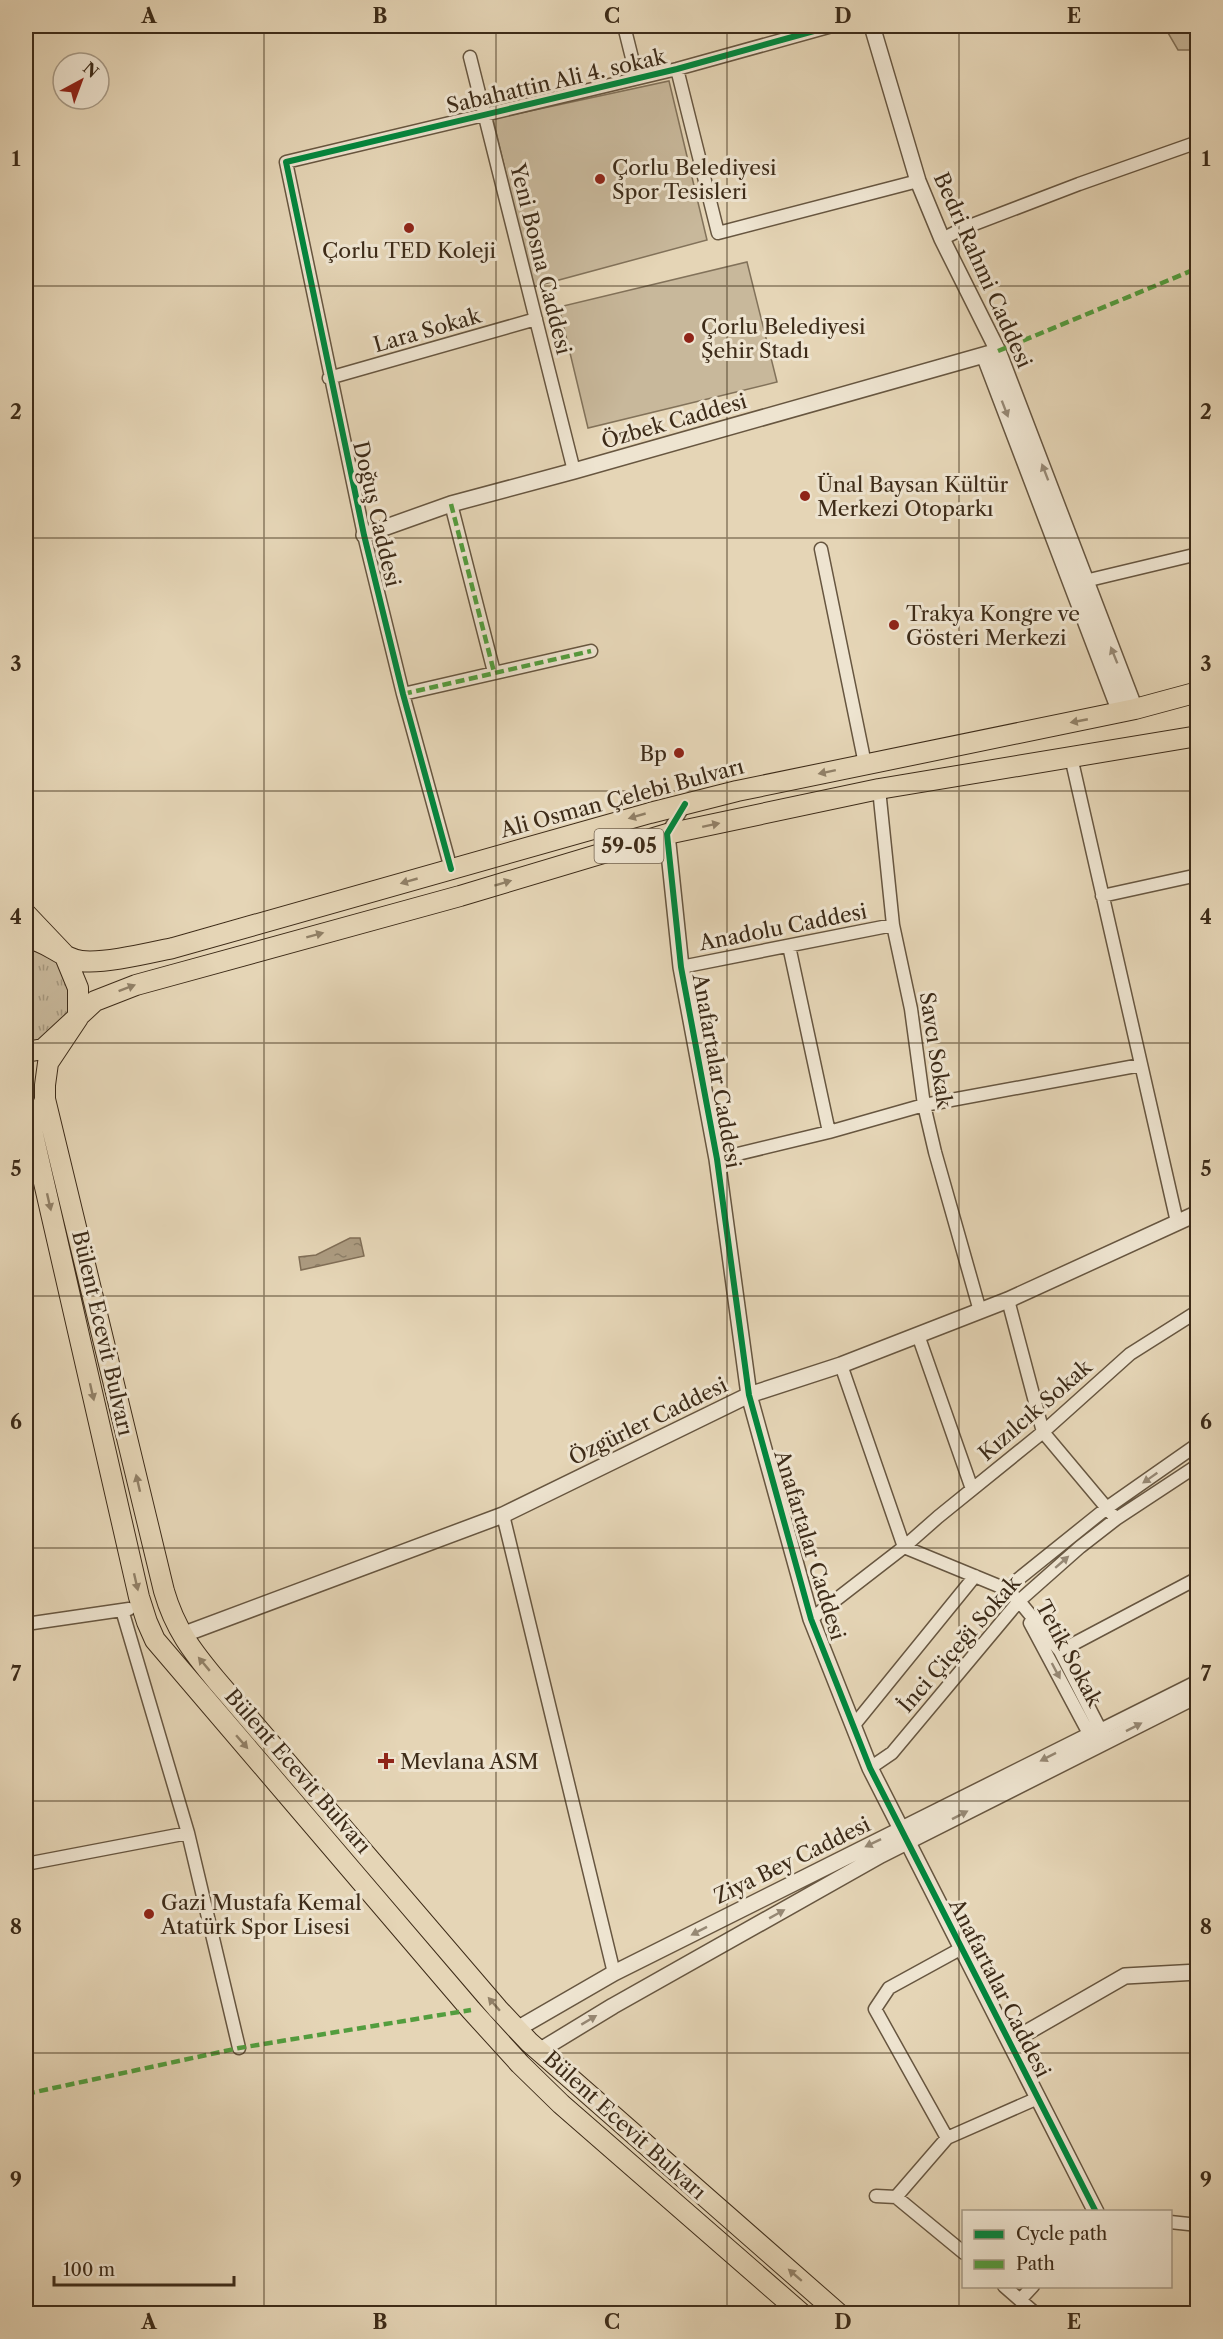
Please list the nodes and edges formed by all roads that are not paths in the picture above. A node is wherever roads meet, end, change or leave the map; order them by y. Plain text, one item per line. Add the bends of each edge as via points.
1 (624, 26) edge
2 (832, 26) edge
3 (872, 26) edge
4 (470, 57) dead end
5 (677, 69) junction
6 (637, 78) junction
7 (485, 115) junction
8 (1197, 142) edge
9 (286, 162) joint
10 (918, 181) junction
11 (942, 239) junction
12 (536, 319) junction
13 (991, 353) junction
14 (330, 378) junction
15 (1020, 429) junction
16 (574, 471) junction
17 (451, 504) junction
18 (363, 535) junction
19 (821, 549) dead end
20 (1197, 554) edge
21 (1085, 581) junction
22 (591, 651) dead end
23 (494, 672) junction
24 (1197, 692) edge
25 (403, 694) junction
26 (1128, 711) junction
27 (1197, 736) edge
28 (1071, 757) junction
29 (865, 764) junction
30 (879, 789) junction
31 (685, 804) junction
32 (667, 834) junction
33 (451, 869) junction
34 (1197, 875) edge
35 (1102, 896) junction
36 (26, 914) edge
37 (893, 925) junction
38 (26, 938) edge
39 (789, 946) junction
40 (64, 954) junction
41 (681, 967) junction
42 (78, 1018) junction
43 (26, 1052) edge
44 (1141, 1065) junction
45 (26, 1104) edge
46 (924, 1105) junction
47 (830, 1132) junction
48 (717, 1159) junction
49 (1197, 1213) edge
50 (1177, 1222) junction
51 (1197, 1239) edge
52 (1008, 1300) junction
53 (980, 1311) junction
54 (1197, 1311) edge
55 (918, 1335) junction
56 (841, 1365) junction
57 (748, 1395) junction
58 (1043, 1432) junction
59 (1197, 1444) edge
60 (1197, 1465) edge
61 (972, 1489) junction
62 (1108, 1507) junction
63 (503, 1515) junction
64 (1116, 1519) junction
65 (904, 1547) junction
66 (975, 1576) junction
67 (1197, 1578) edge
68 (1006, 1589) junction
69 (1018, 1601) junction
70 (142, 1607) junction
71 (122, 1610) junction
72 (812, 1619) junction
73 (26, 1624) edge
74 (182, 1635) junction
75 (1059, 1651) junction
76 (1197, 1681) edge
77 (1197, 1695) edge
78 (854, 1725) junction
79 (1098, 1738) junction
80 (870, 1768) junction
81 (188, 1833) junction
82 (905, 1836) junction
83 (26, 1864) edge
84 (962, 1948) junction
85 (1197, 1972) edge
86 (614, 1973) junction
87 (517, 2030) junction
88 (1010, 2042) junction
89 (239, 2048) dead end
90 (539, 2051) junction
91 (1038, 2098) junction
92 (948, 2138) junction
93 (876, 2196) dead end
94 (896, 2198) junction
95 (1095, 2210) edge
96 (1172, 2222) edge
97 (1197, 2225) edge
98 (962, 2252) edge
99 (1006, 2288) edge
100 (1031, 2288) edge
101 (1020, 2300) junction
102 (802, 2313) edge
103 (839, 2313) edge
104 (1035, 2313) edge

1 - 6 street
2 - 5 street, Sabahattin Ali 4. sokak
3 - 10 street, Bedri Rahmi Caddesi
4 - 7 street, Yeni Bosna Caddesi
5 - 6 street, Sabahattin Ali 4. sokak
5 - 10 street via 718,233
6 - 7 street, Sabahattin Ali 4. sokak
7 - 9 street, Sabahattin Ali 4. sokak
7 - 12 street, Yeni Bosna Caddesi
8 - 11 street via 1079,183
9 - 14 street, Doğuş Caddesi
10 - 11 street, Bedri Rahmi Caddesi
11 - 13 street, Bedri Rahmi Caddesi
12 - 14 street, Lara Sokak
12 - 16 street, Yeni Bosna Caddesi
13 - 15 street, Bedri Rahmi Caddesi
13 - 16 street, Özbek Caddesi
14 - 18 street, Doğuş Caddesi
21 -> 15 street, Bedri Rahmi Caddesi
15 - 26 street, Bedri Rahmi Caddesi
16 - 17 street, Özbek Caddesi
17 - 18 street, Özbek Caddesi
17 - 23 street
18 - 25 street, Doğuş Caddesi
19 - 29 street
20 - 21 street
26 -> 21 street, Bedri Rahmi Caddesi
22 - 23 street
23 - 25 street
24 - 26 main road, Ali Osman Çelebi Bulvarı
25 - 33 street, Doğuş Caddesi
26 -> 29 main road, Ali Osman Çelebi Bulvarı
27 - 28 main road, 59-05
28 - 30 main road, 59-05
28 - 35 street
29 -> 31 main road, Ali Osman Çelebi Bulvarı
32 -> 30 main road, 59-05
30 - 37 street, Savcı Sokak
31 - 32 street
31 -> 33 main road, Ali Osman Çelebi Bulvarı
32 - 41 street, Anafartalar Caddesi
42 -> 32 main road, 59-05 via 95,1001 136,985 460,896
33 -> 40 main road, Ali Osman Çelebi Bulvarı via 173,948 87,961
34 - 35 street
35 - 44 street
36 - 40 main road
37 - 39 street, Anadolu Caddesi
37 - 46 street, Savcı Sokak via 911,1009
38 - 40 main road, Ali Osman Çelebi Bulvarı
39 - 41 street, Anadolu Caddesi
39 - 47 street
40 - 42 main road via 78,988
41 - 48 street, Anafartalar Caddesi
42 - 43 main road, 59-05 via 43,1049
74 -> 42 main road via 164,1591 45,1099 48,1063
44 - 46 street
44 - 50 street
45 -> 70 main road, Bülent Ecevit Bulvarı
46 - 47 street
46 - 53 street, Savcı Sokak
47 - 48 street
48 - 57 street, Anafartalar Caddesi
49 - 50 street, Özgürler Caddesi
49 - 51 street
50 - 52 street, Özgürler Caddesi
52 - 53 street, Özgürler Caddesi
52 - 58 street
53 - 55 street, Özgürler Caddesi
54 - 58 street, Kızılcık Sokak via 1130,1354
55 - 56 street, Özgürler Caddesi
55 - 61 street
56 - 57 street, Özgürler Caddesi
56 - 65 street
57 - 63 street, Özgürler Caddesi
57 - 72 street, Anafartalar Caddesi
58 - 61 street, Kızılcık Sokak
58 - 62 street
59 -> 62 street, İnci Çiçeği Sokak
60 - 64 street, İnci Çiçeği Sokak
61 - 65 street, Kızılcık Sokak
62 - 64 street
62 - 68 street, İnci Çiçeği Sokak
63 - 74 street, Özgürler Caddesi
63 - 86 street
69 -> 64 street, İnci Çiçeği Sokak
65 - 66 street
65 - 72 street, Kızılcık Sokak
66 - 68 street
66 - 78 street, İnci Çiçeği Sokak
67 - 75 street
68 - 69 street
69 - 75 street, Tetik Sokak
69 -> 79 street, Tetik Sokak
69 - 80 street, İnci Çiçeği Sokak via 892,1753
70 - 71 street
70 -> 102 main road, Bülent Ecevit Bulvarı via 155,1640 520,2064
71 - 73 street
71 - 81 street
72 - 78 street, Anafartalar Caddesi
87 -> 74 main road
75 - 79 street, Tetik Sokak
76 - 79 street, Ziya Bey Caddesi
79 -> 77 street, Ziya Bey Caddesi
78 - 80 street, Anafartalar Caddesi
79 - 82 street, Ziya Bey Caddesi
80 - 82 street, Anafartalar Caddesi
81 - 83 street
81 - 89 street
82 - 84 street, Anafartalar Caddesi
82 -> 86 street, Ziya Bey Caddesi
90 -> 82 street, Ziya Bey Caddesi
84 - 88 street, Anafartalar Caddesi
84 - 92 street via 889,1988 875,2009
85 - 88 street via 1125,1977
86 - 87 street, Ziya Bey Caddesi
87 - 90 main road
88 - 91 street, Anafartalar Caddesi
103 -> 90 main road
91 - 92 street
91 - 95 street, Anafartalar Caddesi
92 - 94 street
93 - 94 street
94 - 98 street
96 - 97 street
99 - 101 street
100 - 101 street
101 - 104 street

